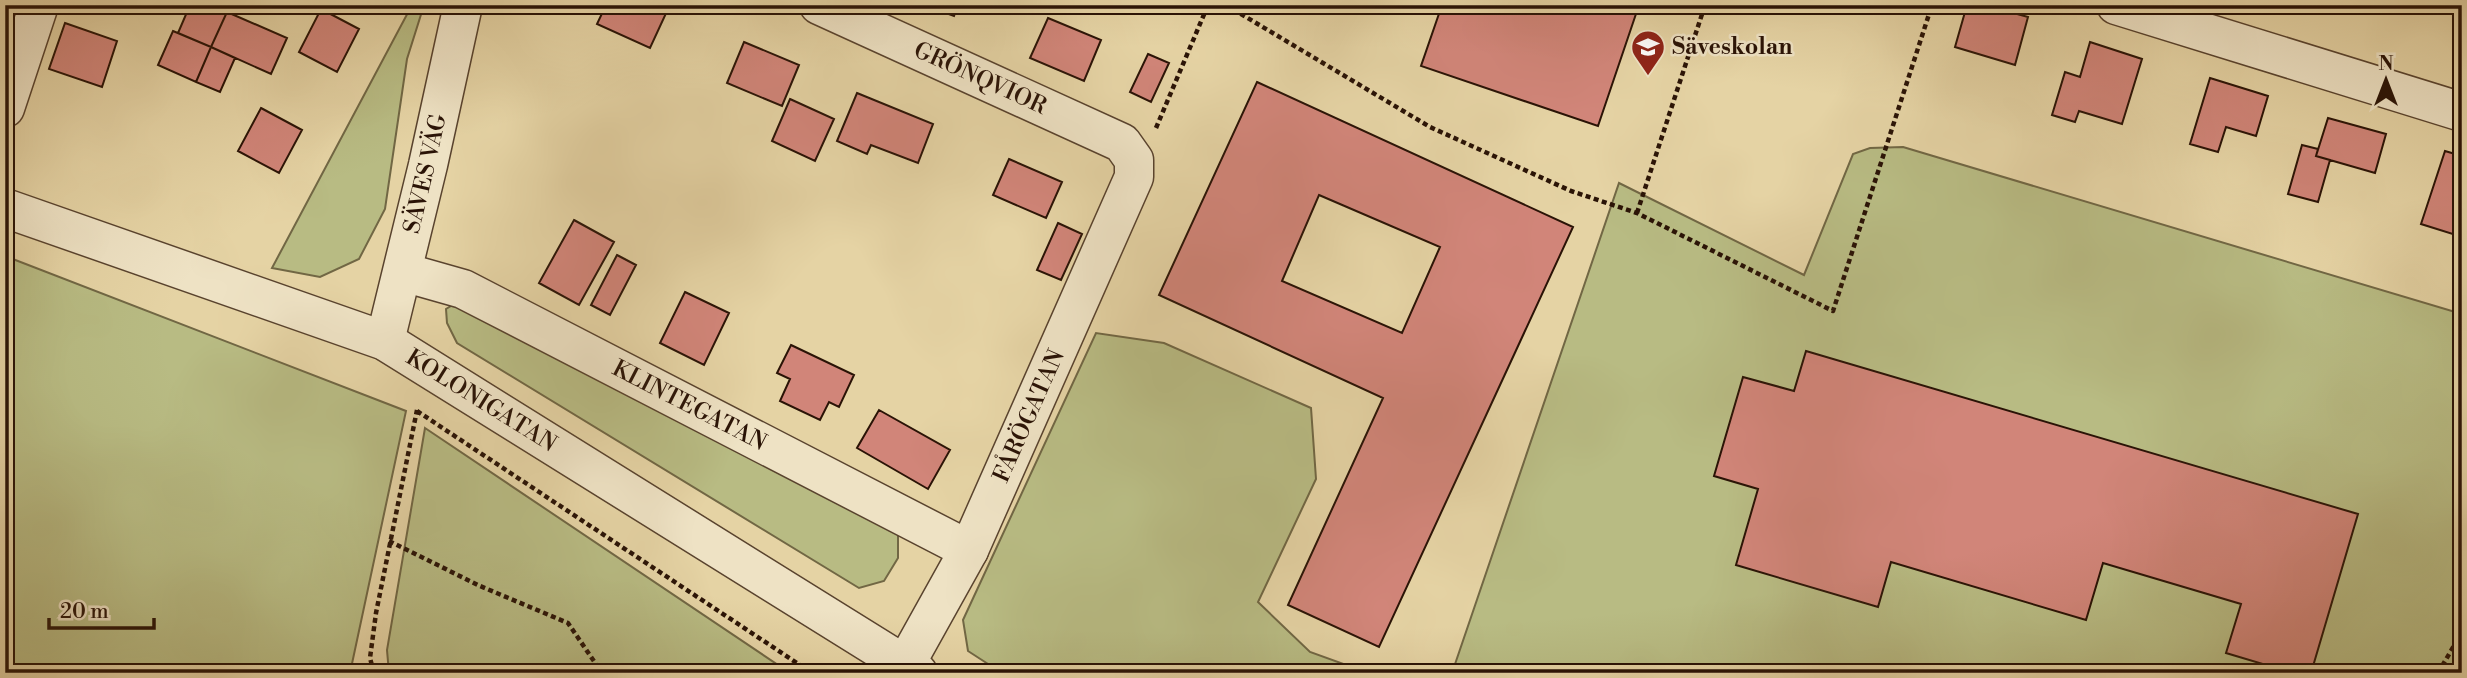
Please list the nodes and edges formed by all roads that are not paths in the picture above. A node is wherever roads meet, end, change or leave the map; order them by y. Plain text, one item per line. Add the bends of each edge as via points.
1 (39, 5) edge
2 (463, 5) edge
3 (819, 5) edge
4 (2116, 5) edge
5 (5, 108) edge
6 (2462, 112) edge
7 (1134, 160) joint
8 (5, 208) edge
9 (403, 272) junction
10 (385, 341) junction
11 (969, 550) junction
12 (912, 669) edge

1 - 5 street
2 - 9 street, SÄVES VÄG
3 - 7 street, GRÖNQVIOR via 1122,143
4 - 6 street
7 - 11 street, FÅRÖGATAN via 1134,177
8 - 10 street, KOLONIGATAN
9 - 10 street, SÄVES VÄG
9 - 11 street, KLINTEGATAN via 463,289
10 - 12 street, KOLONIGATAN
11 - 12 street, FÅRÖGATAN

